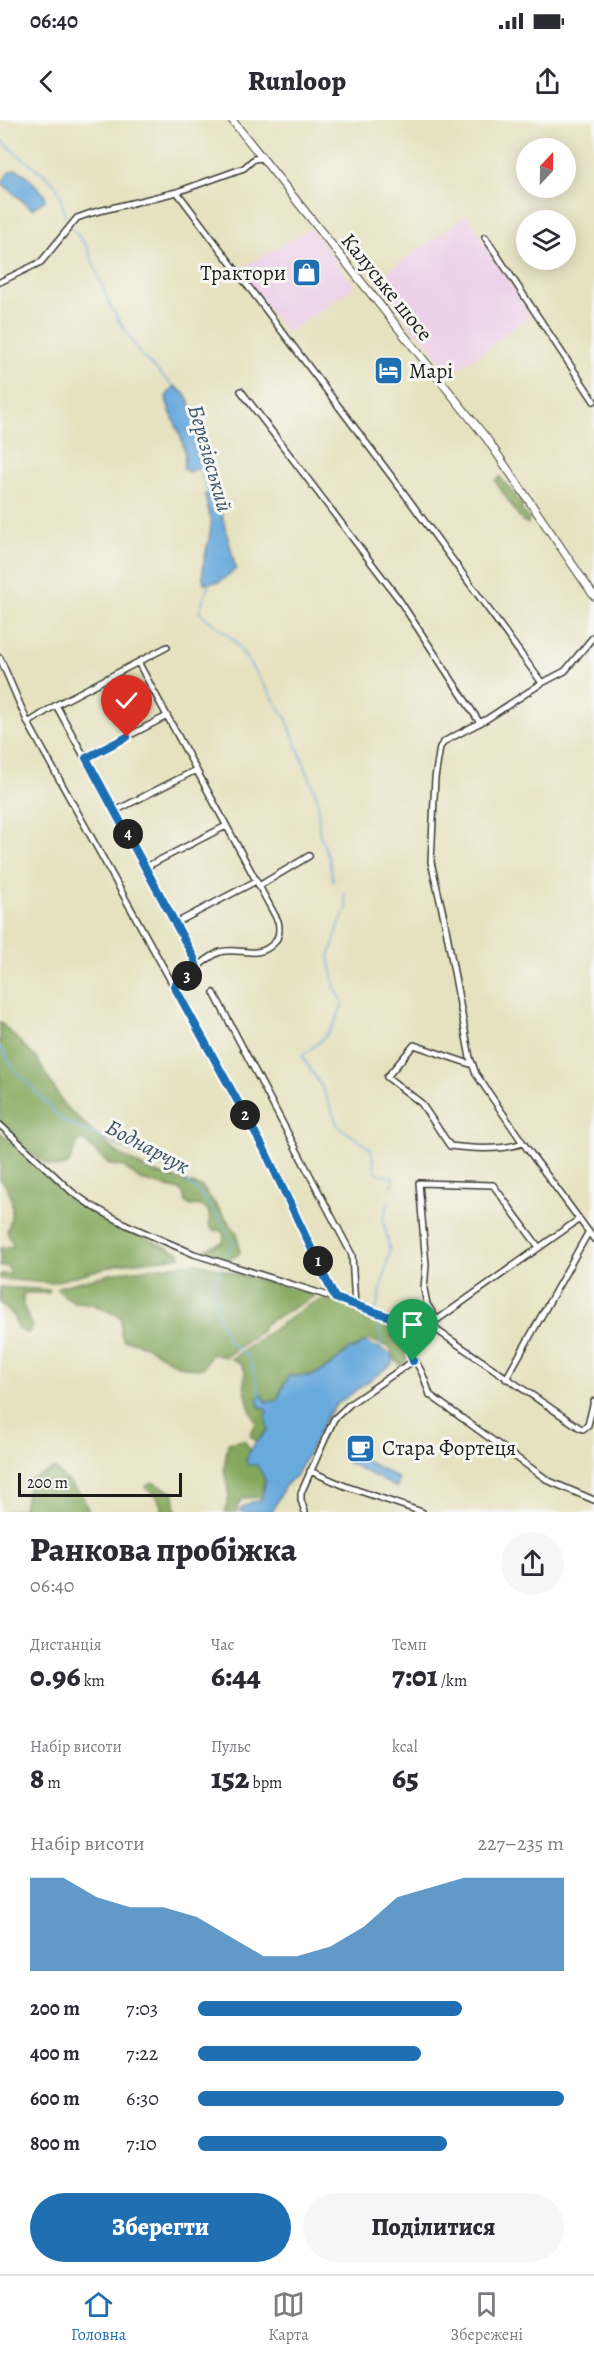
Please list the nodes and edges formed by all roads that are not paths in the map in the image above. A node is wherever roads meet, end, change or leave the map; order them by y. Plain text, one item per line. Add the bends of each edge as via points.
1 (232, 120) edge
2 (262, 158) junction
3 (177, 192) junction
4 (485, 237) dead end
5 (0, 282) edge
6 (241, 391) dead end
7 (594, 401) edge
8 (594, 596) edge
9 (594, 636) edge
10 (166, 647) dead end
11 (0, 658) edge
12 (138, 662) junction
13 (542, 683) junction
14 (56, 705) junction
15 (167, 716) junction
16 (28, 723) junction
17 (480, 723) junction
18 (86, 758) junction
19 (196, 770) junction
20 (115, 811) junction
21 (226, 826) junction
22 (309, 856) dead end
23 (146, 867) junction
24 (257, 883) junction
25 (176, 923) junction
26 (197, 968) junction
27 (174, 986) junction
28 (214, 993) dead end
29 (473, 1065) junction
30 (0, 1125) edge
31 (523, 1143) junction
32 (578, 1220) junction
33 (588, 1233) junction
34 (594, 1239) edge
35 (538, 1246) junction
36 (335, 1298) junction
37 (355, 1306) junction
38 (434, 1321) junction
39 (416, 1326) junction
40 (413, 1361) junction
41 (506, 1379) junction
42 (594, 1401) edge
43 (310, 1471) junction
44 (594, 1500) edge
45 (305, 1512) edge
46 (422, 1512) edge

1 - 2 main road, Калуське шосе
2 - 3 street
2 - 8 main road, Калуське шосе via 487,439
3 - 5 street via 77,218 41,262
3 - 13 street
4 - 7 street
6 - 17 street via 398,598
9 - 13 street via 566,671
10 - 12 street
11 - 16 street
12 - 14 street
12 - 15 street
13 - 17 street
14 - 16 street
14 - 18 street
15 - 18 street
15 - 19 street
16 - 27 street
17 - 29 street via 440,747 431,862
18 - 20 street
19 - 20 street
19 - 21 street
20 - 23 street
21 - 23 street
21 - 24 street
22 - 24 street
23 - 25 street
24 - 25 street
24 - 26 street via 278,921 279,936 262,952 221,952
25 - 26 street
26 - 27 street
27 - 36 street via 264,1149
28 - 37 street via 352,1256
29 - 31 street
29 - 31 street via 414,1045 387,1077 421,1103 450,1146
30 - 36 street via 50,1173 92,1206 127,1225 194,1254
31 - 32 street
32 - 33 street
32 - 35 street
33 - 34 street
33 - 41 street
35 - 38 street
35 - 38 street via 493,1185 419,1183 426,1265 424,1289
36 - 37 street
37 - 39 street
38 - 39 street
38 - 41 street via 438,1331
39 - 40 street via 408,1344
40 - 43 street via 334,1419
40 - 44 street via 423,1373 430,1395 549,1481
41 - 42 street via 583,1429 588,1425
43 - 45 street via 301,1493
43 - 46 street

